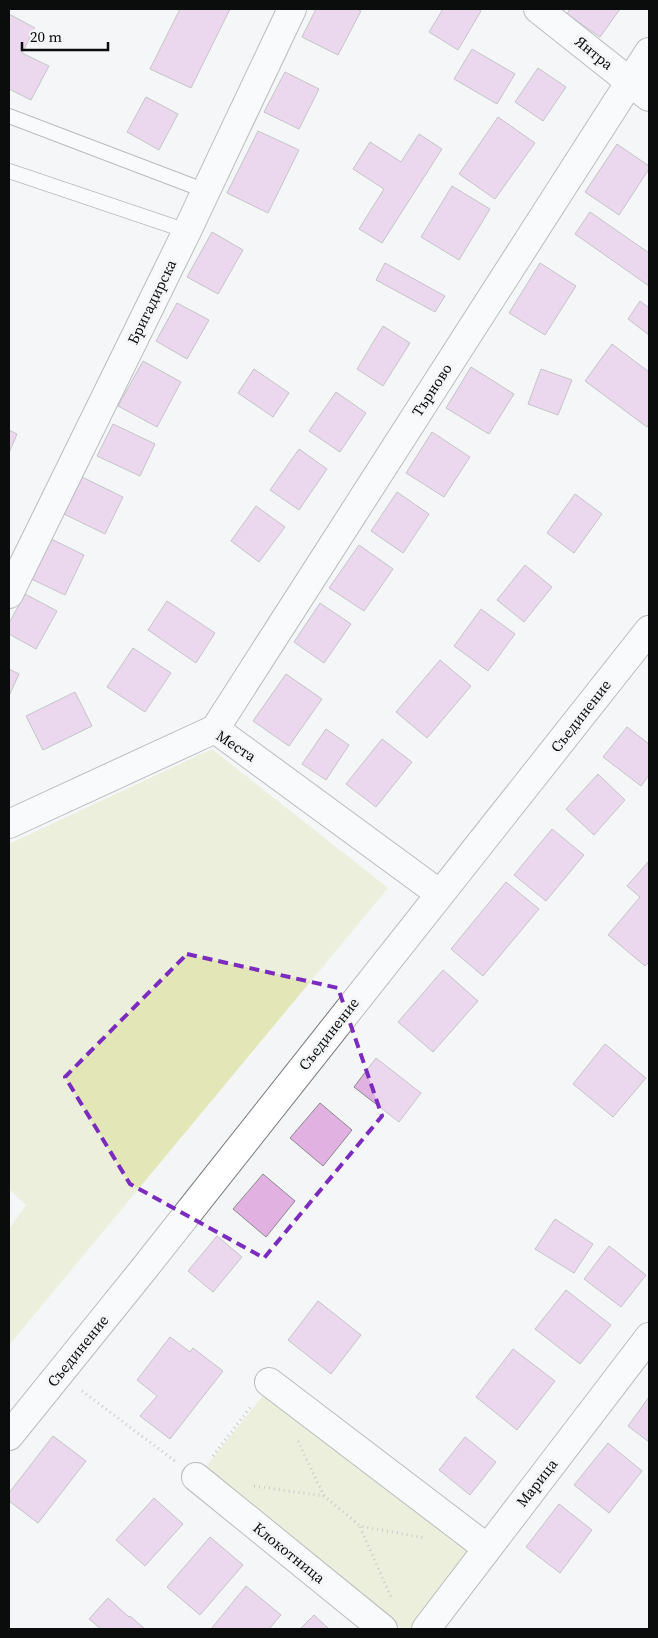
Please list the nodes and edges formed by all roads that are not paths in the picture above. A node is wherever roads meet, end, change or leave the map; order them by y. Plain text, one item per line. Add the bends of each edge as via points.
1 (292, 9) edge
2 (538, 9) edge
3 (649, 52) edge
4 (639, 90) edge
5 (9, 116) edge
6 (9, 171) edge
7 (206, 191) junction
8 (187, 231) junction
9 (9, 594) edge
10 (649, 630) edge
11 (215, 729) junction
12 (9, 824) edge
13 (440, 894) junction
14 (649, 1337) edge
15 (269, 1382) road end
16 (9, 1436) edge
17 (196, 1477) road end
18 (487, 1548) junction
19 (383, 1629) edge
20 (426, 1629) edge

1 - 7 street, Бригадирска
2 - 4 street, Янтра
3 - 4 street, Търново
4 - 11 street, Търново
5 - 7 lane
6 - 8 lane
7 - 8 street, Бригадирска
8 - 9 street, Бригадирска
10 - 13 street, Съединение
11 - 12 street, Места
11 - 13 street, Места
13 - 16 street, Съединение
14 - 18 street, Марица
15 - 18 street
17 - 19 street, Клокотница
18 - 20 street, Марица

